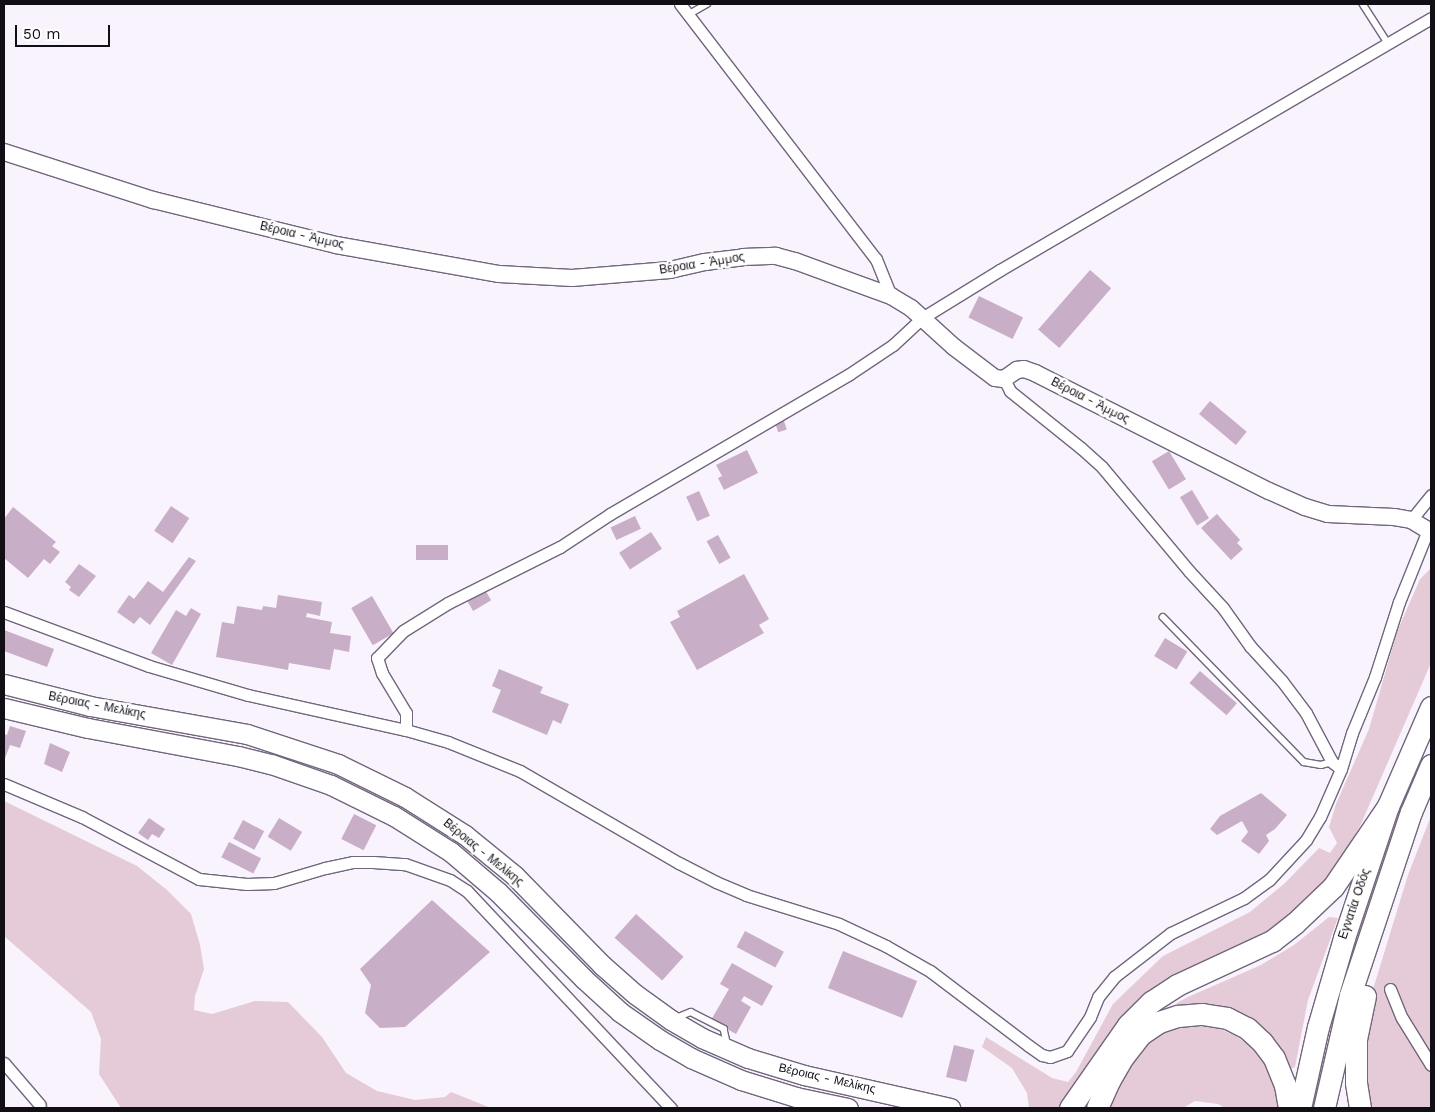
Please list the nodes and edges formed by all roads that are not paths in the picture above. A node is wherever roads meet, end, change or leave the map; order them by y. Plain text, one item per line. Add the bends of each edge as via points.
1 (680, 4) edge
2 (707, 4) edge
3 (1363, 4) edge
4 (688, 15) junction
5 (1431, 18) edge
6 (1388, 43) junction
7 (4, 152) edge
8 (891, 296) junction
9 (922, 318) junction
10 (1004, 379) junction
11 (1431, 495) edge
12 (1411, 520) junction
13 (1430, 531) edge
14 (4, 612) edge
15 (1162, 617) dead end
16 (4, 684) edge
17 (1431, 707) edge
18 (4, 708) edge
19 (406, 730) junction
20 (1431, 765) edge
21 (1337, 766) junction
22 (4, 784) edge
23 (1388, 806) junction
24 (1366, 946) junction
25 (1390, 989) dead end
26 (4, 1063) edge
27 (1431, 1064) edge
28 (40, 1105) dead end
29 (671, 1108) edge
30 (848, 1108) edge
31 (950, 1108) edge
32 (1070, 1108) edge
33 (1097, 1108) edge
34 (1289, 1108) edge
35 (1300, 1108) edge
36 (1324, 1108) edge
37 (1360, 1108) edge

1 - 4 street
2 - 4 lane
3 - 6 lane
4 - 8 street via 876,259
5 - 6 street
6 - 9 street
7 - 8 street, Βέροια - Άμμος via 153,200 336,245 499,274 572,278 626,275 731,258 776,256
8 - 9 street, Βέροια - Άμμος
9 - 10 street, Βέροια - Άμμος via 984,371
9 - 19 street via 893,345 848,375 610,514 560,547 448,603 403,631 377,658 382,673 406,713
10 - 12 street, Βέροια - Άμμος via 1018,370 1035,373 1305,507 1328,514 1370,514
10 - 21 street via 1010,392 1102,467 1282,681 1306,713
11 - 12 street
12 - 13 street, Βέροια - Άμμος
13 - 21 street via 1399,602 1375,677
14 - 19 street via 108,653 165,671 248,695
15 - 21 lane via 1304,762
16 - 31 main road, Βέροιας - Μελίκης via 90,706 247,734 307,752 370,778 465,835 514,875 602,965 671,1020 728,1050 804,1075
17 - 23 highway, Εγνατία Οδός
18 - 30 main road, Βέροιας - Μελίκης via 271,764 346,792 394,816 451,852 498,892 620,1012 660,1040 741,1080 796,1097
19 - 21 street via 448,742 520,771 716,882 746,895 839,924 886,946 930,970 1029,1046 1050,1057 1067,1051 1090,1017 1098,997 1133,962 1171,933 1244,898 1269,880 1306,840 1320,816
20 - 24 highway, Εγνατία Οδός via 1411,812
22 - 29 street via 82,816 199,879 274,883 325,868 373,862 405,864 450,880 467,891
23 - 32 highway via 1333,887 1294,923 1272,941 1178,985 1151,1002 1123,1033
23 - 35 highway, Εγνατία Οδός via 1327,991
24 - 36 highway, Εγνατία Οδός via 1350,995
24 - 37 highway via 1369,981 1359,1017 1356,1048
25 - 27 street via 1402,1018
26 - 28 street
33 - 34 highway via 1118,1065 1141,1034 1159,1022 1202,1014 1227,1018 1247,1028 1262,1042 1274,1058 1285,1085

